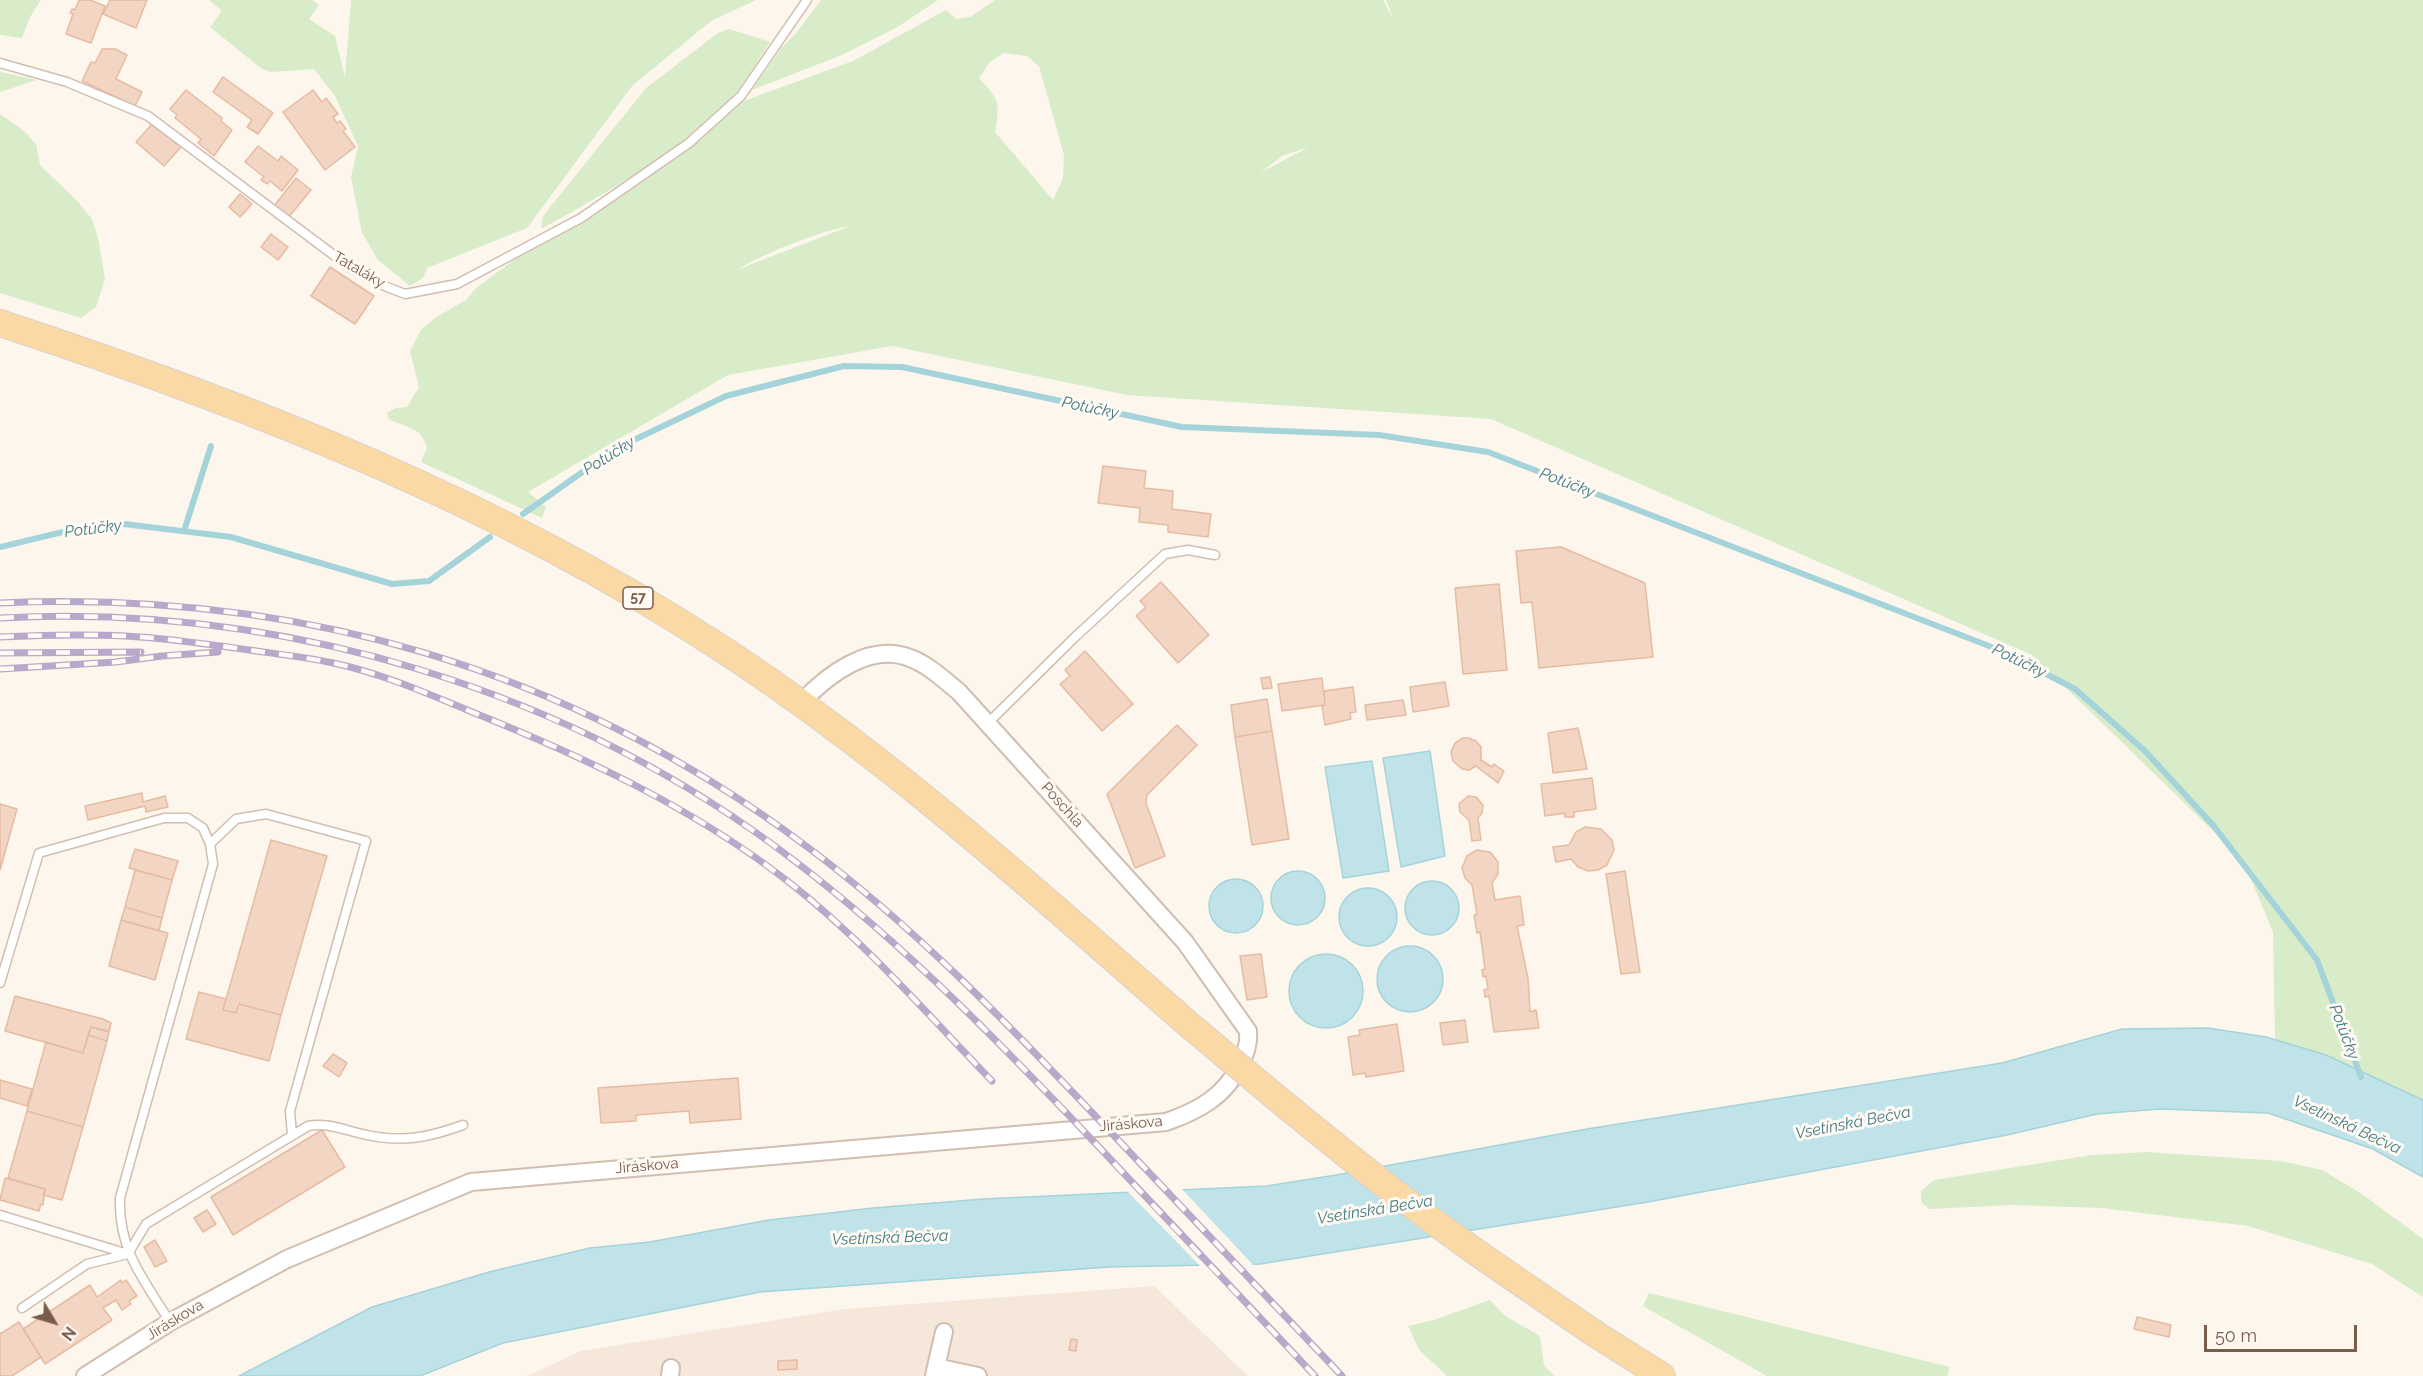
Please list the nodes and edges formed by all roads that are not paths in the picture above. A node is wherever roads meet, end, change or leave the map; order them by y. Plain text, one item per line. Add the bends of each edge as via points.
1 (807, 0) edge
2 (0, 63) edge
3 (0, 323) edge
4 (1215, 555) dead end
5 (801, 703) junction
6 (988, 723) junction
7 (210, 844) junction
8 (0, 983) edge
9 (1237, 1072) joint
10 (463, 1125) dead end
11 (292, 1135) junction
12 (0, 1215) edge
13 (128, 1254) junction
14 (22, 1308) dead end
15 (170, 1322) junction
16 (944, 1332) dead end
17 (935, 1371) edge
18 (85, 1376) edge
19 (978, 1376) edge
20 (1662, 1376) edge

1 - 2 lane, Tataláky via 741,96 689,143 581,218 520,252 458,284 405,294 351,268 148,116 67,82
3 - 5 main road, 57 via 214,398 438,492 620,587 718,646
4 - 6 lane via 1188,550 1165,554
5 - 6 street, Poschla via 820,683 847,666 892,654 910,658 934,671
5 - 20 main road, 57, bridge via 914,789 1188,1024 1389,1189 1477,1253
6 - 9 street, Poschla via 1191,951 1248,1031 1249,1043
7 - 8 lane via 203,828 188,818 164,818 39,853
7 - 11 lane via 236,819 266,814 366,841 290,1111
7 - 13 lane via 213,864 120,1198 119,1219
9 - 15 street, Jiráskova via 1220,1094 1203,1107 1166,1122 471,1182 287,1259
10 - 11 lane via 432,1136 408,1139 367,1135 321,1123
11 - 13 lane via 146,1224
12 - 13 lane
13 - 14 lane via 87,1264
13 - 15 lane
15 - 18 street, Jiráskova
16 - 17 street
17 - 19 street

